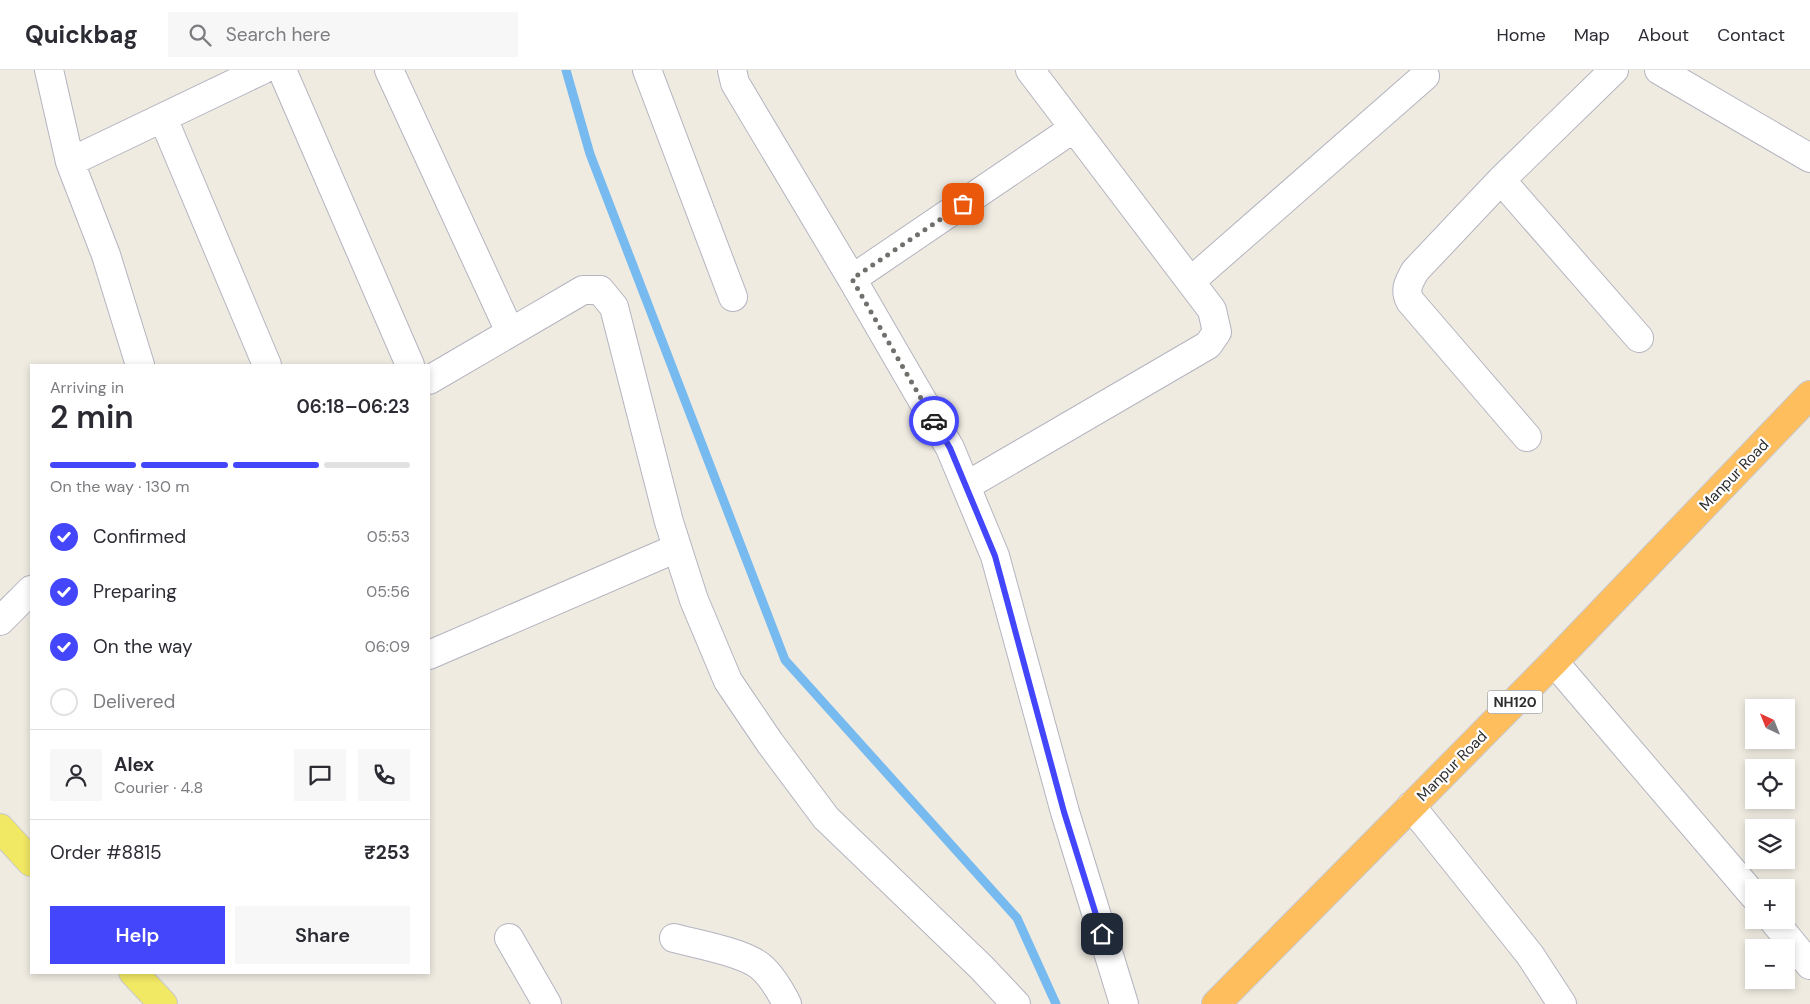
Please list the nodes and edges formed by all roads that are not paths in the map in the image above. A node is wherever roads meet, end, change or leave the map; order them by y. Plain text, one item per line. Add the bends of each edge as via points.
1 (49, 70) edge
2 (262, 70) edge
3 (282, 70) edge
4 (389, 70) edge
5 (646, 70) edge
6 (732, 70) edge
7 (1030, 70) edge
8 (1614, 70) edge
9 (1658, 70) edge
10 (1425, 76) dead end
11 (163, 118) junction
12 (1074, 128) junction
13 (1810, 158) edge
14 (70, 162) junction
15 (1501, 180) junction
16 (852, 279) junction
17 (1191, 281) junction
18 (733, 297) dead end
19 (510, 332) junction
20 (1639, 338) dead end
21 (140, 364) edge
22 (267, 364) edge
23 (410, 364) edge
24 (430, 379) edge
25 (1810, 396) edge
26 (1527, 437) dead end
27 (966, 486) junction
28 (677, 548) junction
29 (30, 591) edge
30 (0, 621) edge
31 (430, 655) edge
32 (1554, 662) junction
33 (1411, 806) junction
34 (0, 828) edge
35 (30, 861) edge
36 (1745, 885) edge
37 (1780, 929) edge
38 (509, 938) dead end
39 (674, 938) dead end
40 (1810, 966) edge
41 (135, 974) edge
42 (1221, 1002) edge
43 (162, 1004) edge
44 (547, 1004) edge
45 (787, 1004) edge
46 (1016, 1004) edge
47 (1124, 1004) edge
48 (1562, 1004) edge

1 - 14 street
2 - 11 street
3 - 23 street
4 - 19 street
5 - 18 street
6 - 16 street via 734,83
7 - 12 street
8 - 15 street
9 - 13 street
10 - 17 street
11 - 14 street
11 - 22 street
12 - 16 street
12 - 17 street
14 - 21 street via 106,255
15 - 20 street
15 - 26 street via 1414,271 1406,293
16 - 27 street via 950,448
17 - 27 street via 1216,320 1217,332 1208,345
19 - 24 street
19 - 28 street via 583,290 600,290 614,307
25 - 32 highway, Manpur Road / NH120
27 - 47 street via 995,556 1064,812
28 - 31 street
28 - 46 street via 694,600 728,681 775,750 826,818
29 - 30 street
32 - 33 highway, Manpur Road / NH120
32 - 36 street
33 - 42 highway, Manpur Road / NH120
33 - 48 street via 1530,956
34 - 35 main road
37 - 40 street
38 - 44 street
39 - 45 street via 738,955 759,965 771,977
41 - 43 main road

